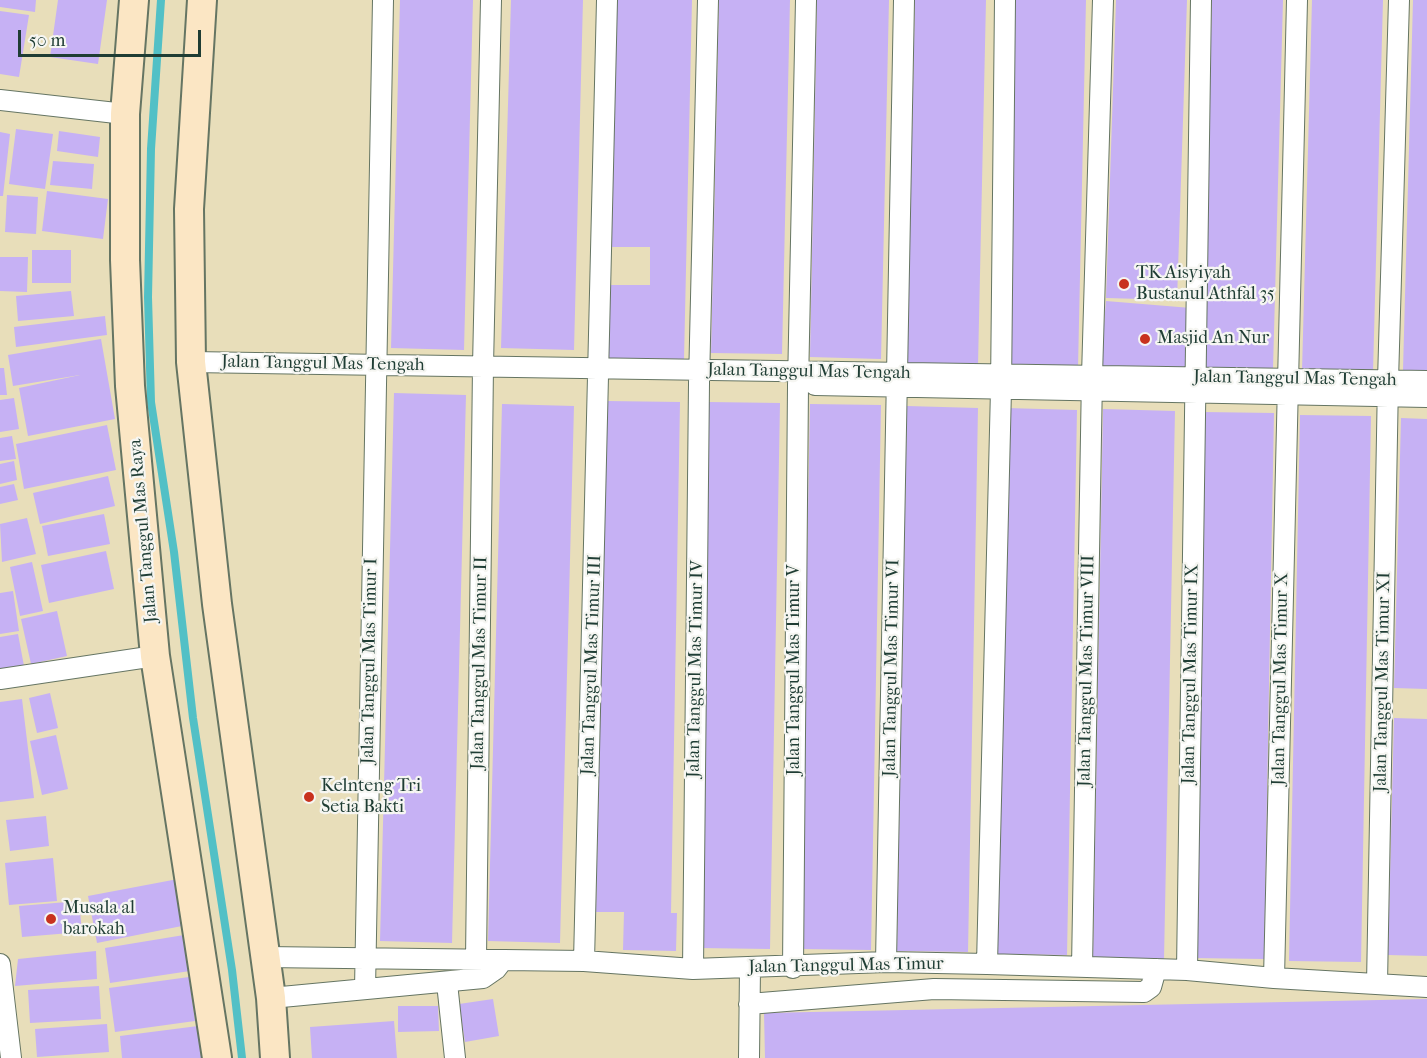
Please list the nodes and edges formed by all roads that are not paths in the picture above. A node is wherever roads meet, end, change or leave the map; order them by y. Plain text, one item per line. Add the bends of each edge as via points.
1 (134, 0) edge
2 (202, 0) edge
3 (384, 0) edge
4 (491, 0) edge
5 (607, 0) edge
6 (708, 0) edge
7 (806, 0) edge
8 (904, 0) edge
9 (1005, 0) edge
10 (1103, 0) edge
11 (1201, 0) edge
12 (1297, 0) edge
13 (1399, 0) edge
14 (0, 100) edge
15 (125, 114) junction
16 (192, 368) junction
17 (376, 371) junction
18 (483, 373) junction
19 (600, 375) junction
20 (700, 376) junction
21 (798, 378) junction
22 (896, 380) junction
23 (1427, 381) edge
24 (1000, 382) junction
25 (1092, 383) junction
26 (1194, 385) junction
27 (1289, 388) junction
28 (1388, 388) junction
29 (1427, 397) edge
30 (155, 656) junction
31 (0, 680) edge
32 (265, 957) junction
33 (364, 958) junction
34 (476, 959) junction
35 (503, 960) junction
36 (584, 961) junction
37 (886, 962) junction
38 (934, 963) junction
39 (0, 964) edge
40 (987, 964) junction
41 (1082, 967) junction
42 (750, 968) junction
43 (793, 968) junction
44 (693, 969) junction
45 (1156, 969) junction
46 (1187, 970) junction
47 (1274, 978) junction
48 (447, 983) junction
49 (1377, 984) junction
50 (1427, 987) edge
51 (365, 989) junction
52 (934, 989) junction
53 (271, 998) junction
54 (749, 1004) junction
55 (11, 1058) edge
56 (217, 1058) edge
57 (275, 1058) edge
58 (455, 1058) edge
59 (749, 1058) edge

1 - 15 street, Jalan Tanggul Mas Raya
2 - 16 street via 189,209
3 - 17 street, Jalan Tanggul Mas Timur I
4 - 18 street, Jalan Tanggul Mas Timur II
5 - 19 street, Jalan Tanggul Mas Timur III
6 - 20 street, Jalan Tanggul Mas Timur IV
7 - 21 street, Jalan Tanggul Mas Timur V
8 - 22 street, Jalan Tanggul Mas Timur VI
9 - 24 street
10 - 25 street, Jalan Tanggul Mas Timur VIII
11 - 26 street, Jalan Tanggul Mas Timur IX
12 - 27 street, Jalan Tanggul Mas Timur X
13 - 28 street, Jalan Tanggul Mas Timur XI
14 - 15 street
15 - 30 street, Jalan Tanggul Mas Raya via 130,386
16 - 17 street, Jalan Tanggul Mas Tengah
16 - 32 street via 217,604
17 - 18 street, Jalan Tanggul Mas Tengah
17 - 33 street, Jalan Tanggul Mas Timur I
18 - 19 street, Jalan Tanggul Mas Tengah
18 - 34 street, Jalan Tanggul Mas Timur II
19 - 20 street, Jalan Tanggul Mas Tengah
19 - 36 street, Jalan Tanggul Mas Timur III
20 - 21 street, Jalan Tanggul Mas Tengah
20 - 44 street, Jalan Tanggul Mas Timur IV
21 - 22 street, Jalan Tanggul Mas Tengah
21 - 43 street, Jalan Tanggul Mas Timur V
22 - 24 street, Jalan Tanggul Mas Tengah
22 - 37 street, Jalan Tanggul Mas Timur VI
23 - 28 street, Jalan Tanggul Mas Tengah
24 - 25 street, Jalan Tanggul Mas Tengah
24 - 40 street
25 - 26 street, Jalan Tanggul Mas Tengah
25 - 41 street, Jalan Tanggul Mas Timur VIII
26 - 27 street, Jalan Tanggul Mas Tengah
26 - 46 street, Jalan Tanggul Mas Timur IX
27 - 28 street, Jalan Tanggul Mas Tengah
27 - 47 street, Jalan Tanggul Mas Timur X
28 - 29 street, Jalan Tanggul Mas Tengah
28 - 49 street, Jalan Tanggul Mas Timur XI
30 - 31 street
30 - 56 street, Jalan Tanggul Mas Raya
32 - 33 street, Jalan Tanggul Mas Timur
32 - 53 street
33 - 34 street, Jalan Tanggul Mas Timur
33 - 51 street, Jalan Tanggul Mas Timur I
34 - 35 street, Jalan Tanggul Mas Timur
35 - 36 street, Jalan Tanggul Mas Timur
35 - 48 street via 483,978
36 - 44 street, Jalan Tanggul Mas Timur
37 - 38 street, Jalan Tanggul Mas Timur
37 - 43 street, Jalan Tanggul Mas Timur
38 - 40 street, Jalan Tanggul Mas Timur
38 - 52 street
39 - 55 street
40 - 41 street, Jalan Tanggul Mas Timur
41 - 45 street, Jalan Tanggul Mas Timur
42 - 43 street, Jalan Tanggul Mas Timur
42 - 44 street, Jalan Tanggul Mas Timur
42 - 54 street
45 - 46 street, Jalan Tanggul Mas Timur
45 - 52 street via 1151,987 1144,992
46 - 47 street, Jalan Tanggul Mas Timur
47 - 49 street, Jalan Tanggul Mas Timur
48 - 51 street
48 - 58 street
49 - 50 street, Jalan Tanggul Mas Timur
51 - 53 street
52 - 54 street
53 - 57 street
54 - 59 street

